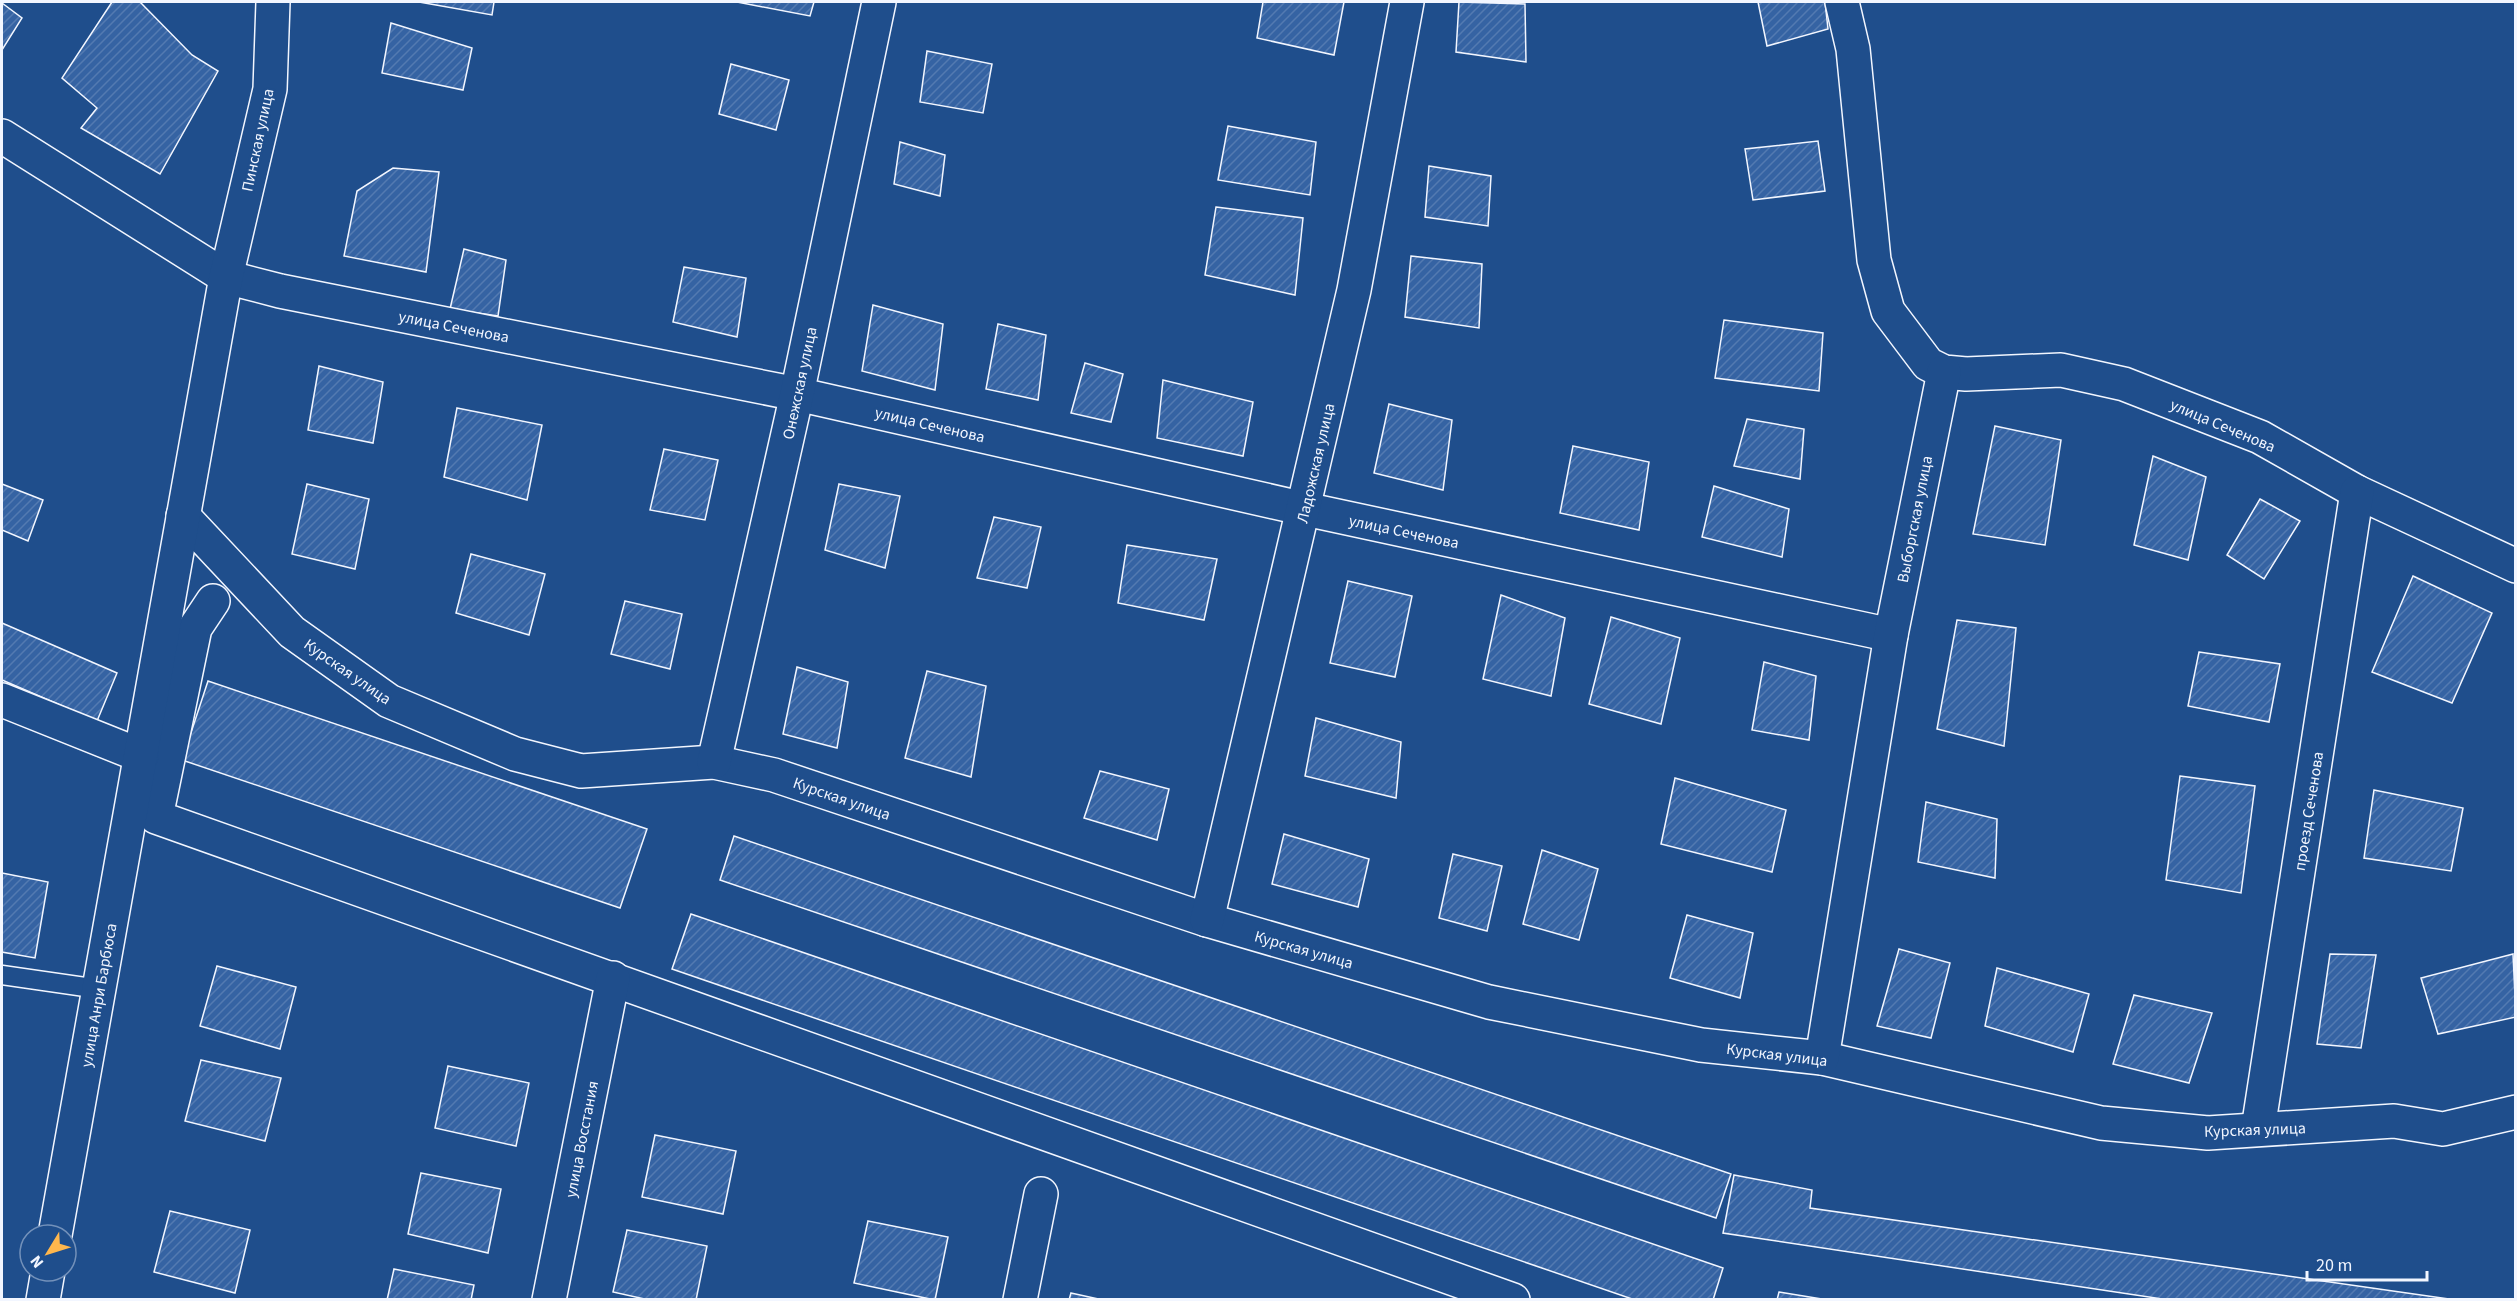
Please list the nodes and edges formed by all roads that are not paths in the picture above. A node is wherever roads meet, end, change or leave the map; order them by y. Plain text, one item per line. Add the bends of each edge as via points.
1 (273, 2) edge
2 (879, 2) edge
3 (1407, 2) edge
4 (1842, 2) edge
5 (2, 136) edge
6 (226, 277) junction
7 (1944, 372) junction
8 (797, 394) junction
9 (2357, 492) junction
10 (1305, 509) junction
11 (183, 516) junction
12 (2516, 566) edge
13 (213, 601) dead end
14 (1891, 635) junction
15 (2, 699) edge
16 (142, 756) junction
17 (714, 762) junction
18 (1207, 920) junction
19 (2, 975) edge
20 (613, 978) junction
21 (99, 990) junction
22 (1822, 1058) junction
23 (2516, 1112) edge
24 (2258, 1129) junction
25 (1041, 1194) dead end
26 (57, 1223) edge
27 (46, 1283) edge
28 (43, 1299) edge
29 (549, 1299) edge
30 (1020, 1299) edge
31 (1513, 1299) edge

1 - 6 street, Пинская улица via 270,89
2 - 8 street, Онежская улица
3 - 10 street, Ладожская улица via 1354,291
4 - 7 street via 1853,49 1874,260 1885,301 1888,311 1928,364
5 - 6 street, улица Сеченова
6 - 8 street, улица Сеченова
6 - 11 street, Пинская улица
7 - 9 street, улица Сеченова via 2061,370 2124,384 2260,437
7 - 14 street, Выборгская улица
8 - 10 street, улица Сеченова
8 - 17 street, Онежская улица
9 - 12 street, улица Сеченова
9 - 24 street, проезд Сеченова
10 - 14 street, улица Сеченова
10 - 18 street, Ладожская улица
11 - 16 street, улица Анри Барбюса
11 - 17 street, Курская улица via 292,632 389,701 515,754 581,771
13 - 20 street via 195,628 156,817
14 - 22 street, Выборгская улица
15 - 16 street
16 - 21 street, улица Анри Барбюса
17 - 18 street, Курская улица via 774,775
18 - 22 street, Курская улица via 1489,1002 1701,1045
19 - 21 lane
20 - 29 street, улица Восстания
20 - 31 street
21 - 26 street, улица Анри Барбюса
22 - 24 street, Курская улица via 2102,1123 2208,1132
23 - 24 street, Курская улица via 2443,1129 2394,1121
25 - 30 street
27 - 28 street

